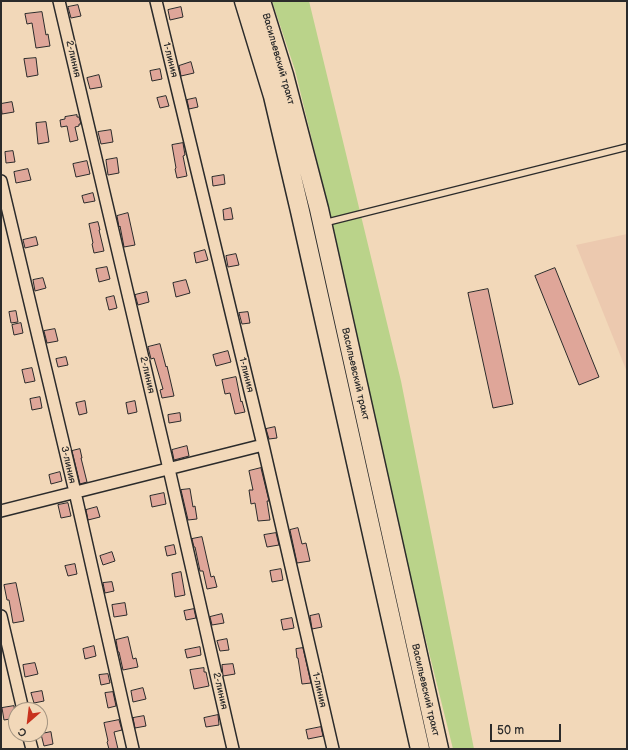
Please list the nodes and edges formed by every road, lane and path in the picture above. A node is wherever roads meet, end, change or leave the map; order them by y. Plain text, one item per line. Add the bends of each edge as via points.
1 (59, 1) edge
2 (156, 1) edge
3 (244, 1) edge
4 (261, 1) edge
5 (627, 147) edge
6 (1, 181) edge
7 (322, 224) junction
8 (263, 445) junction
9 (169, 469) junction
10 (75, 492) junction
11 (1, 511) edge
12 (1, 616) edge
13 (21, 702) edge
14 (133, 749) edge
15 (233, 749) edge
16 (333, 749) edge
17 (420, 749) edge
18 (438, 749) edge

1 - 9 street, 2-линия
2 - 8 street, 1-линия
3 - 17 main road, Васильевский тракт via 273,96 299,204
4 - 7 main road, Васильевский тракт via 284,75
5 - 7 lane
6 - 10 street, 3-линия
7 - 18 main road, Васильевский тракт
8 - 9 street
8 - 16 street, 1-линия
9 - 10 street
9 - 15 street, 2-линия
10 - 11 street
10 - 14 street, 3-линия
12 - 13 street

